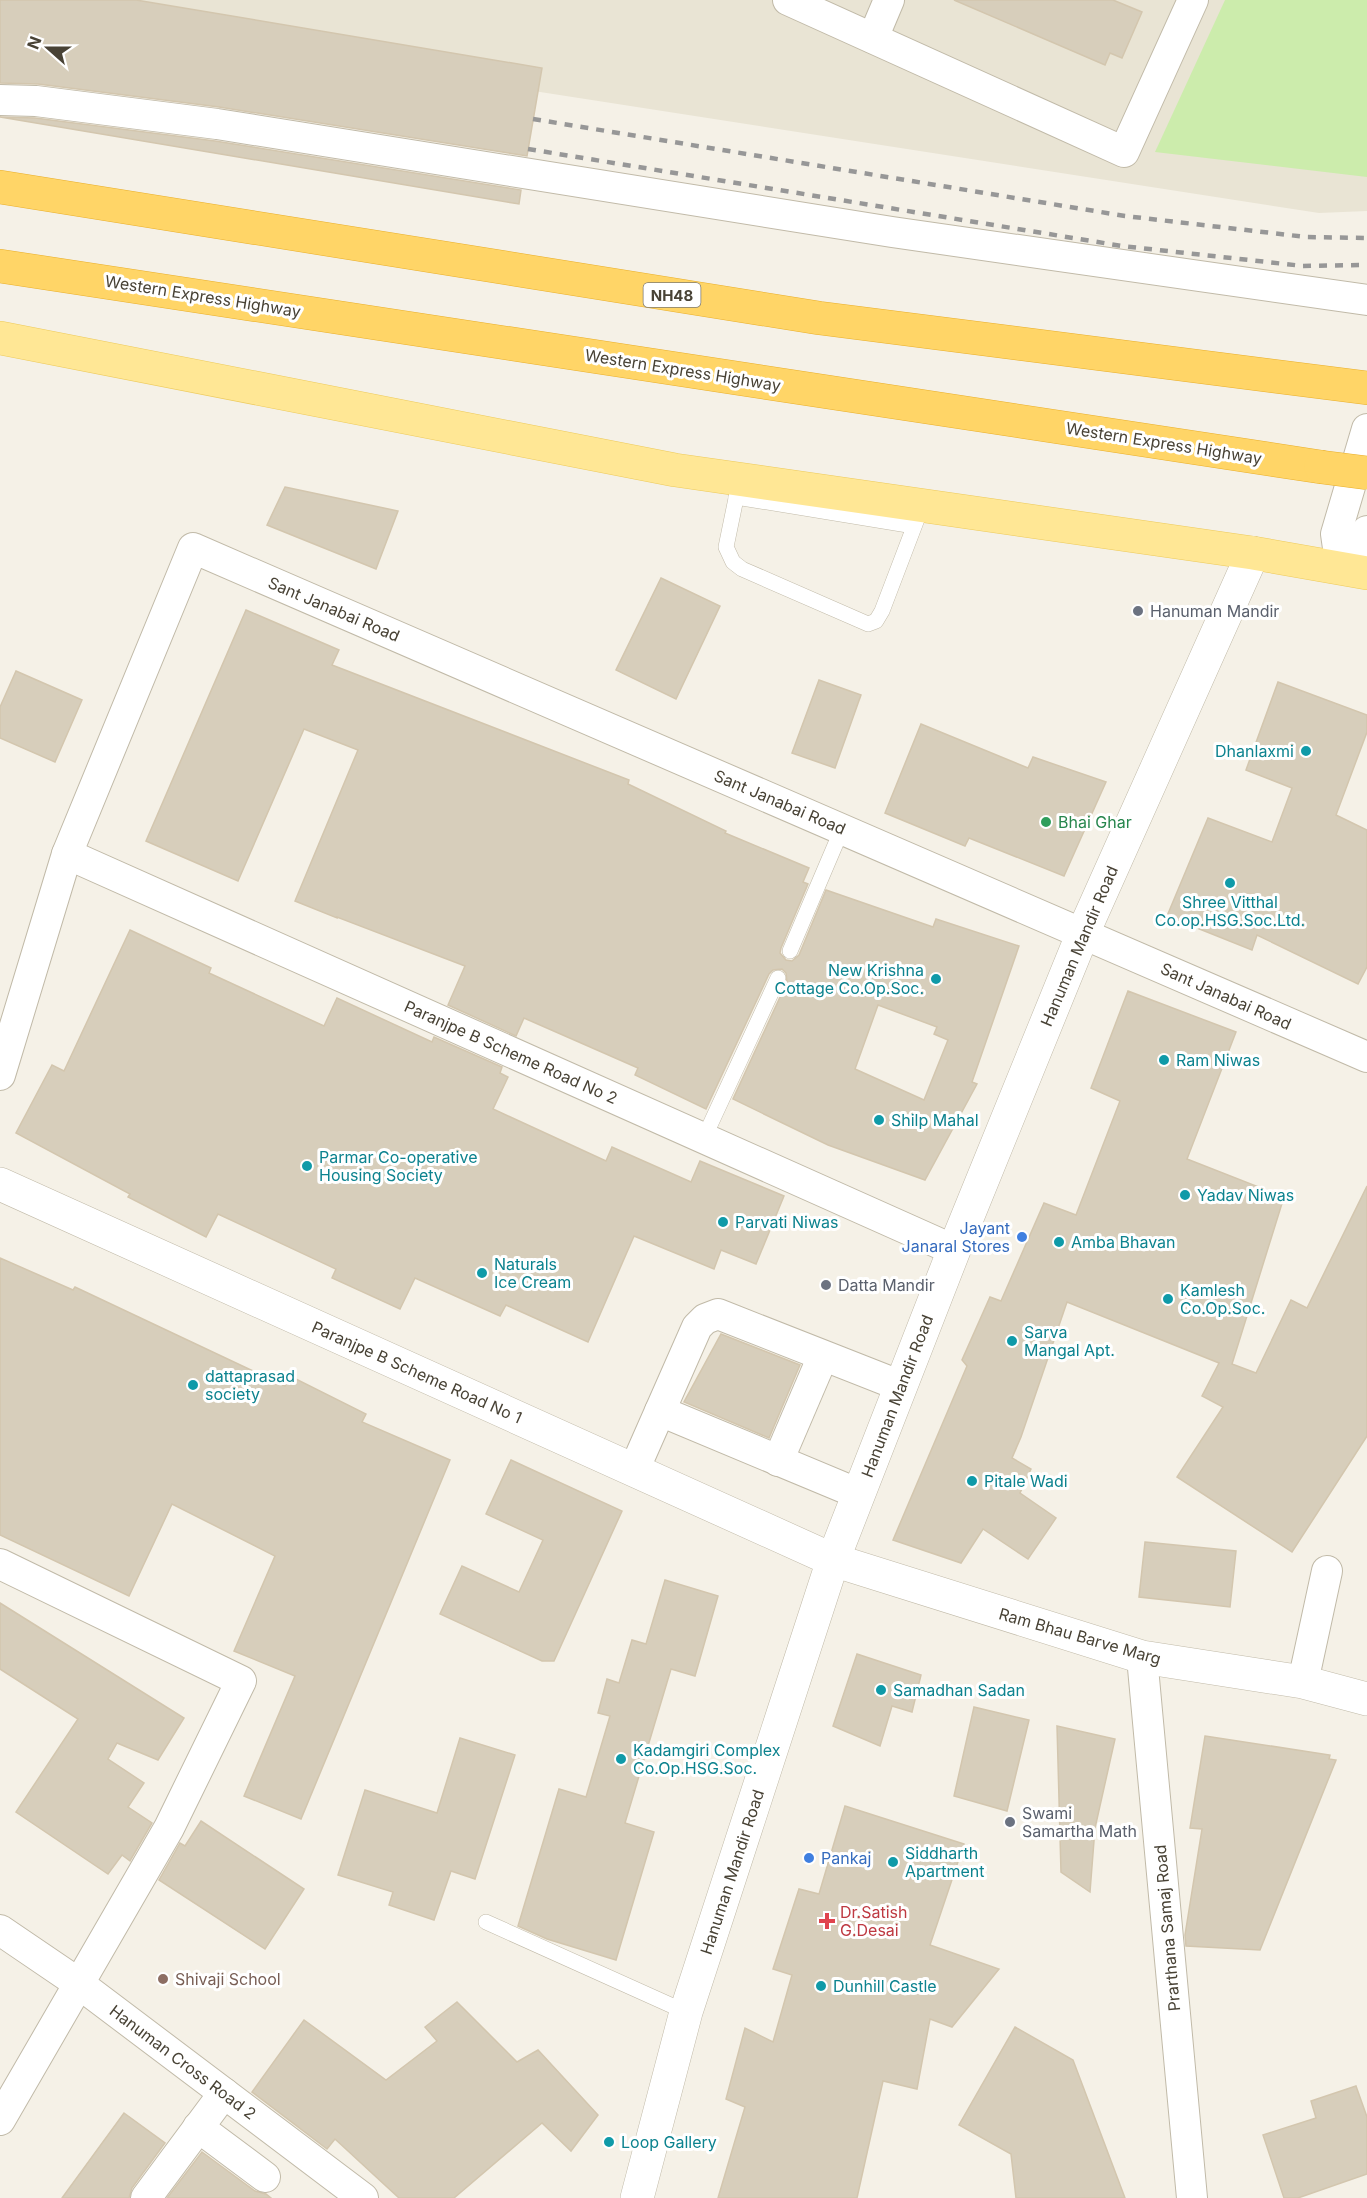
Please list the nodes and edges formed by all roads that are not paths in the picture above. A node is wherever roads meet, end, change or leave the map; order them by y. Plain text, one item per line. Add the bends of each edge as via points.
1 (788, 0) edge
2 (889, 0) edge
3 (1193, 0) edge
4 (873, 38) junction
5 (0, 100) edge
6 (0, 187) edge
7 (0, 266) edge
8 (1367, 300) edge
9 (0, 338) edge
10 (1357, 387) edge
11 (1367, 429) edge
12 (1367, 473) edge
13 (738, 488) junction
14 (918, 516) junction
15 (1367, 531) edge
16 (1253, 553) junction
17 (1354, 571) edge
18 (842, 830) junction
19 (67, 854) junction
20 (1083, 933) junction
21 (790, 951) dead end
22 (778, 978) dead end
23 (10, 1008) edge
24 (1367, 1057) edge
25 (0, 1075) edge
26 (704, 1138) junction
27 (0, 1184) edge
28 (954, 1250) junction
29 (823, 1356) junction
30 (901, 1386) junction
31 (660, 1411) junction
32 (778, 1461) junction
33 (634, 1470) junction
34 (859, 1494) junction
35 (833, 1560) junction
36 (0, 1564) edge
37 (1328, 1570) dead end
38 (1142, 1658) junction
39 (1303, 1682) junction
40 (1367, 1699) edge
41 (486, 1922) dead end
42 (0, 1930) edge
43 (78, 1983) junction
44 (686, 2013) junction
45 (224, 2093) junction
46 (0, 2120) edge
47 (198, 2127) junction
48 (290, 2143) junction
49 (257, 2187) edge
50 (146, 2198) edge
51 (363, 2198) edge
52 (637, 2198) edge
53 (1192, 2198) edge

1 - 4 street
2 - 4 street
3 - 4 street via 1124,152
5 - 8 street via 217,124 892,232
6 - 10 highway, NH48 via 819,318
7 - 12 highway, Western Express Highway, bridge
9 - 13 main road via 675,470
11 - 17 street via 1336,534
13 - 14 main road
13 - 14 lane via 726,547 733,562 868,624 876,621 882,611
14 - 16 main road
15 - 17 street
16 - 17 main road
16 - 20 street, Hanuman Mandir Road
18 - 19 street, Sant Janabai Road via 193,548
18 - 20 street, Sant Janabai Road
18 - 21 lane
19 - 23 street
19 - 26 street, Paranjpe B Scheme Road No 2
20 - 24 street, Sant Janabai Road
20 - 28 street, Hanuman Mandir Road
22 - 26 lane
23 - 25 street
26 - 28 street, Paranjpe B Scheme Road No 2
27 - 33 street, Paranjpe B Scheme Road No 1
28 - 30 street, Hanuman Mandir Road
29 - 30 street
29 - 31 street via 718,1314 697,1327
29 - 32 street
30 - 34 street, Hanuman Mandir Road
31 - 32 street
31 - 33 street
32 - 34 street
33 - 35 street, Paranjpe B Scheme Road No 1
34 - 35 street, Hanuman Mandir Road
35 - 38 street, Ram Bhau Barve Marg
35 - 44 street, Hanuman Mandir Road
36 - 43 street via 241,1681 169,1828
37 - 39 street
38 - 39 street, Ram Bhau Barve Marg
38 - 53 street, Prarthana Samaj Road
39 - 40 street, Ram Bhau Barve Marg
41 - 44 lane
42 - 43 street, Hanuman Cross Road 2
43 - 45 street, Hanuman Cross Road 2
43 - 46 street
44 - 52 street, Hanuman Mandir Road
45 - 47 street
45 - 48 street, Hanuman Cross Road 2
47 - 49 street
47 - 50 street
48 - 49 street
48 - 51 street, Hanuman Cross Road 2

